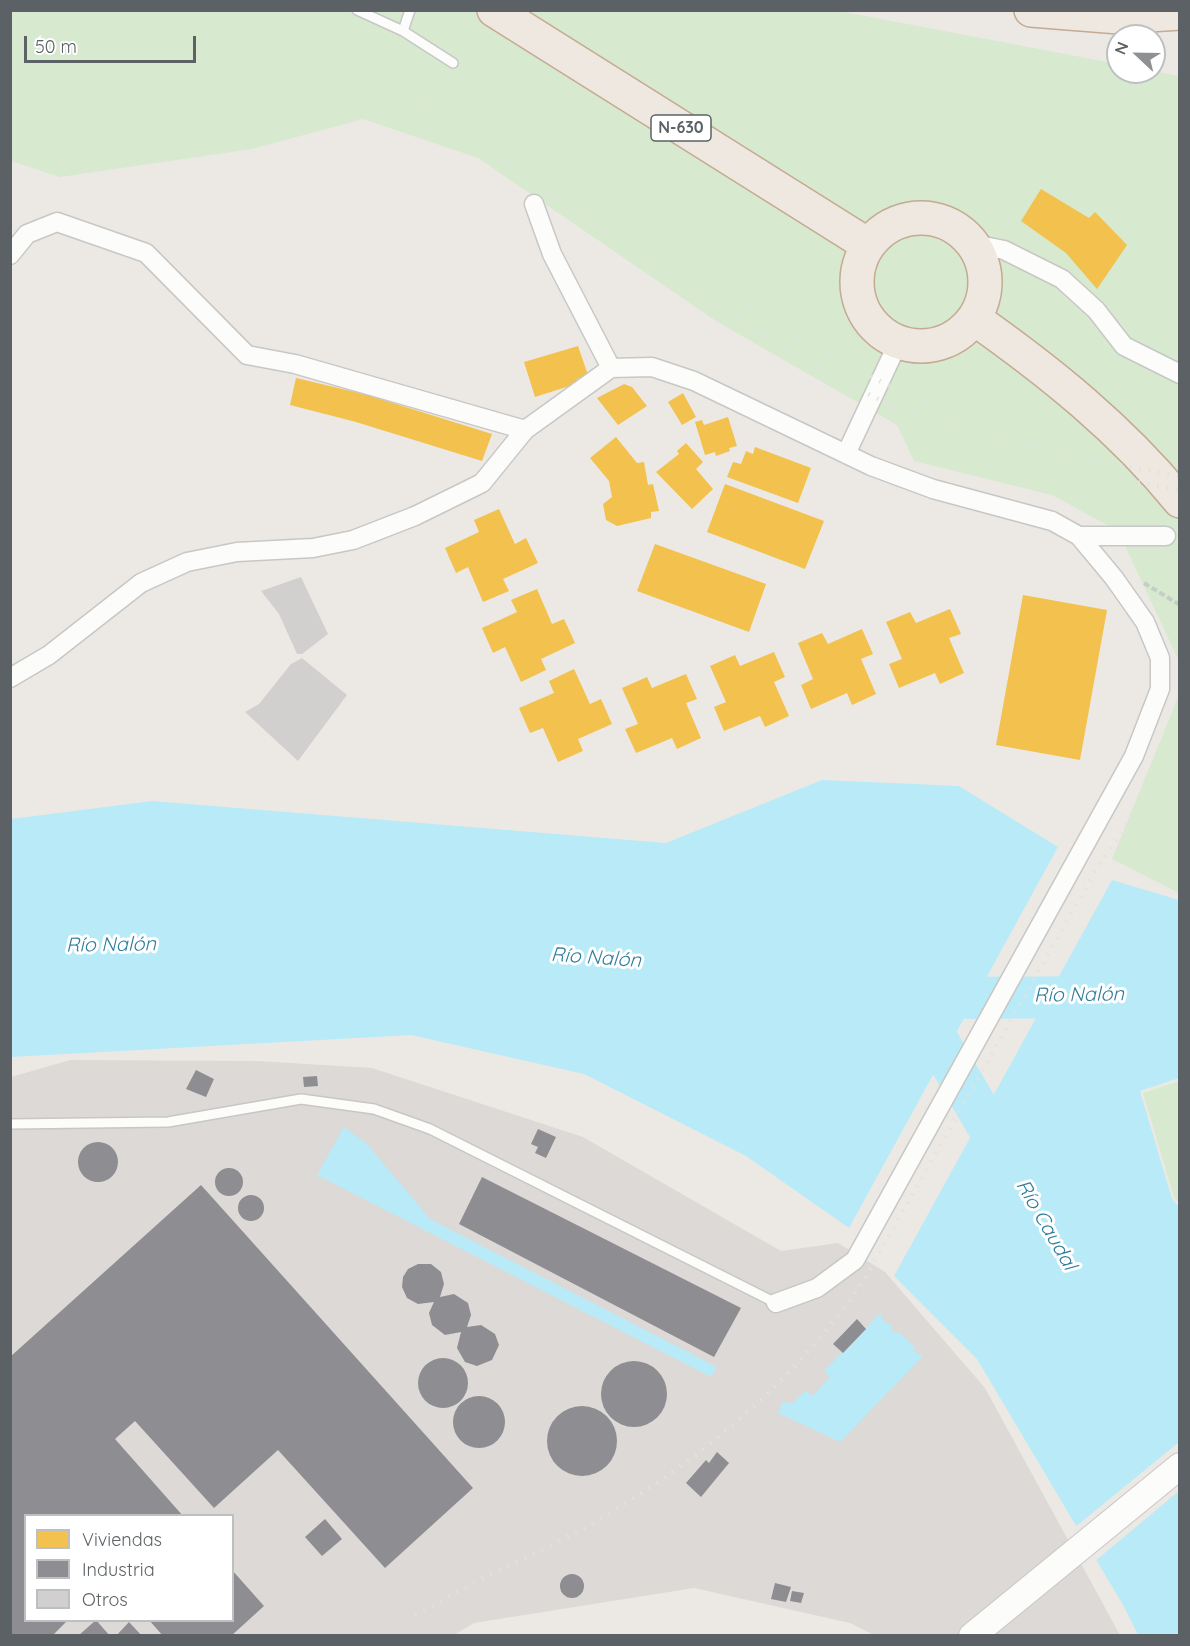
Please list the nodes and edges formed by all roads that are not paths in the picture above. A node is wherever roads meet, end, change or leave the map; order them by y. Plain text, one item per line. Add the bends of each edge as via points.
1 (357, 10) edge
2 (410, 10) edge
3 (494, 10) edge
4 (1031, 10) edge
5 (1179, 13) edge
6 (403, 31) junction
7 (453, 63) dead end
8 (534, 204) dead end
9 (974, 244) junction
10 (868, 246) junction
11 (10, 255) edge
12 (975, 319) junction
13 (899, 341) junction
14 (611, 368) junction
15 (1179, 374) edge
16 (525, 430) junction
17 (846, 454) junction
18 (1179, 501) edge
19 (1079, 536) junction
20 (1166, 536) dead end
21 (10, 678) edge
22 (10, 1124) edge
23 (776, 1303) joint
24 (1179, 1466) edge
25 (972, 1635) edge

1 - 6 lane
2 - 6 lane
3 - 10 highway, N-630
4 - 5 highway via 1119,17
6 - 7 lane
8 - 14 street via 552,254
9 - 10 highway via 956,227 933,218 908,218 885,228
9 - 12 highway via 984,268 985,294
9 - 15 street via 1004,250 1062,279 1096,310 1124,346
10 - 13 highway via 856,276 861,309 882,334
11 - 16 street via 27,234 57,222 146,253 247,355 295,364
12 - 13 highway via 949,341 914,347
12 - 18 highway via 1046,369 1151,466
13 - 17 street
14 - 16 street
14 - 17 street via 652,367 694,381
16 - 21 street via 482,483 415,516 353,540 313,548 237,552 187,562 141,583 49,655
17 - 19 street via 933,489 1052,521
19 - 20 street
19 - 23 street via 1144,622 1160,658 1160,689 1134,756 855,1260 817,1288
22 - 23 lane via 168,1122 301,1099 374,1109 430,1129
24 - 25 street

